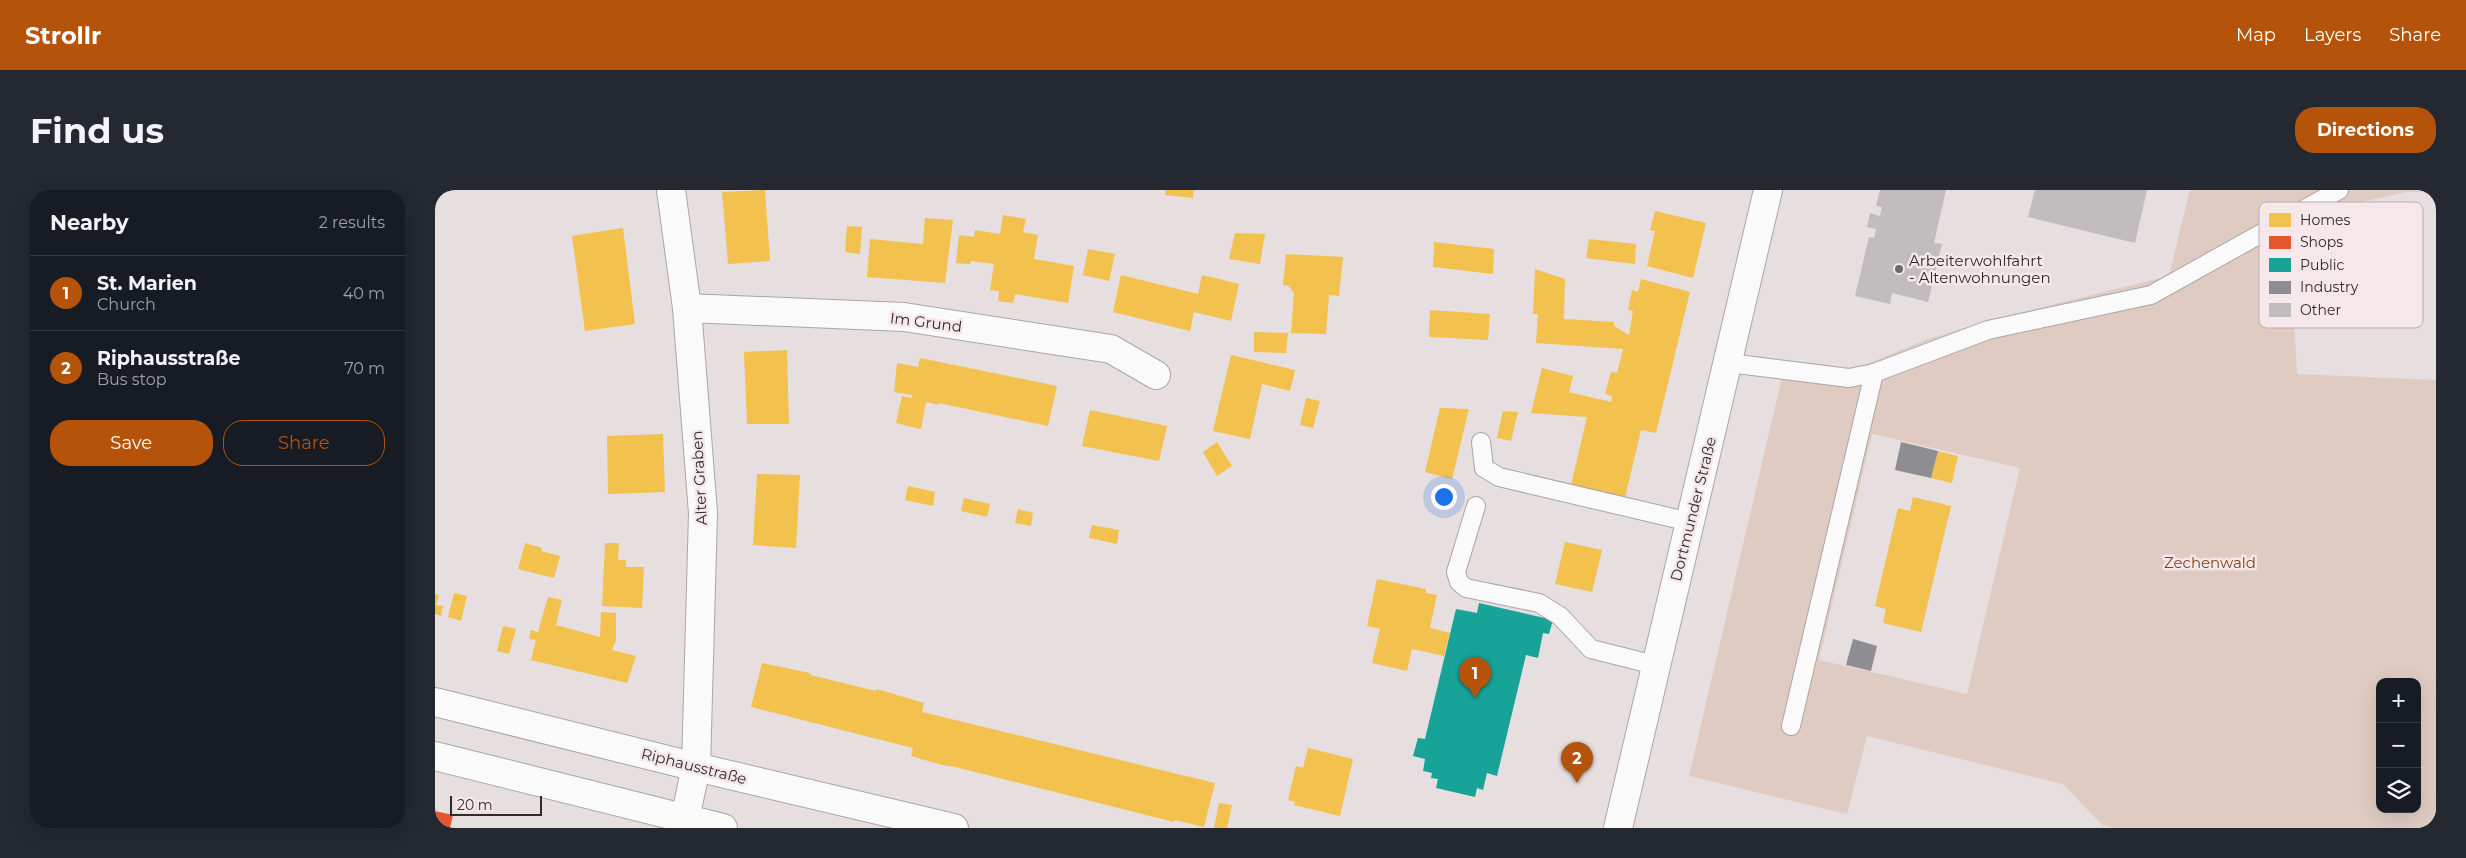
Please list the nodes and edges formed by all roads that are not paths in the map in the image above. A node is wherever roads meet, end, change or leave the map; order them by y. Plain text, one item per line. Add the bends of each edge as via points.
1 (671, 190) edge
2 (1768, 190) edge
3 (2339, 190) edge
4 (2317, 202) edge
5 (2259, 234) edge
6 (687, 308) junction
7 (1729, 363) junction
8 (1874, 373) junction
9 (1156, 375) dead end
10 (1481, 442) dead end
11 (1476, 506) dead end
12 (1690, 522) junction
13 (1655, 666) junction
14 (435, 702) edge
15 (1791, 726) dead end
16 (435, 756) edge
17 (696, 768) junction
18 (685, 823) edge
19 (723, 828) edge
20 (954, 828) edge
21 (1618, 828) edge

1 - 6 street, Alter Graben
2 - 7 street, Dortmunder Straße
3 - 4 lane
5 - 8 lane via 2151,294 1988,330
6 - 9 street, Im Grund via 904,317 1111,349
6 - 17 street, Alter Graben via 703,513
7 - 8 lane via 1849,378
7 - 12 street, Dortmunder Straße
8 - 15 lane
10 - 12 lane via 1484,468 1499,476
11 - 13 lane via 1456,572 1459,582 1477,592 1539,603 1560,616 1591,649
12 - 13 street, Dortmunder Straße
13 - 21 street, Dortmunder Straße
14 - 17 street, Riphausstraße
16 - 18 street
17 - 18 street, Alter Graben
17 - 20 street, Riphausstraße
18 - 19 street

